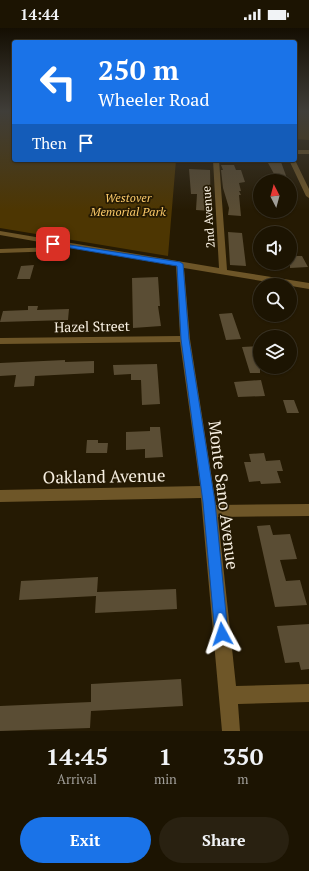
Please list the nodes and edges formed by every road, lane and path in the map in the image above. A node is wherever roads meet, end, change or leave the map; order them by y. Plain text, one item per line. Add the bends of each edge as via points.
1 (297, 152) edge
2 (309, 152) edge
3 (216, 162) edge
4 (293, 162) edge
5 (309, 196) edge
6 (0, 233) edge
7 (80, 248) junction
8 (0, 251) edge
9 (180, 264) junction
10 (223, 272) junction
11 (309, 286) edge
12 (185, 339) junction
13 (0, 341) edge
14 (208, 492) junction
15 (0, 496) edge
16 (309, 510) edge
17 (210, 511) junction
18 (309, 693) edge
19 (227, 695) junction
20 (231, 731) edge

1 - 2 street
3 - 10 street, 2nd Avenue
4 - 5 street
6 - 7 street
7 - 8 street
7 - 9 street
9 - 10 street
9 - 12 street, Monte Sano Avenue
10 - 11 street
12 - 13 street, Hazel Street
12 - 14 street, Monte Sano Avenue
14 - 15 street, Oakland Avenue
14 - 17 street, Monte Sano Avenue
16 - 17 street
17 - 19 street, Monte Sano Avenue
18 - 19 street
19 - 20 street, Monte Sano Avenue

